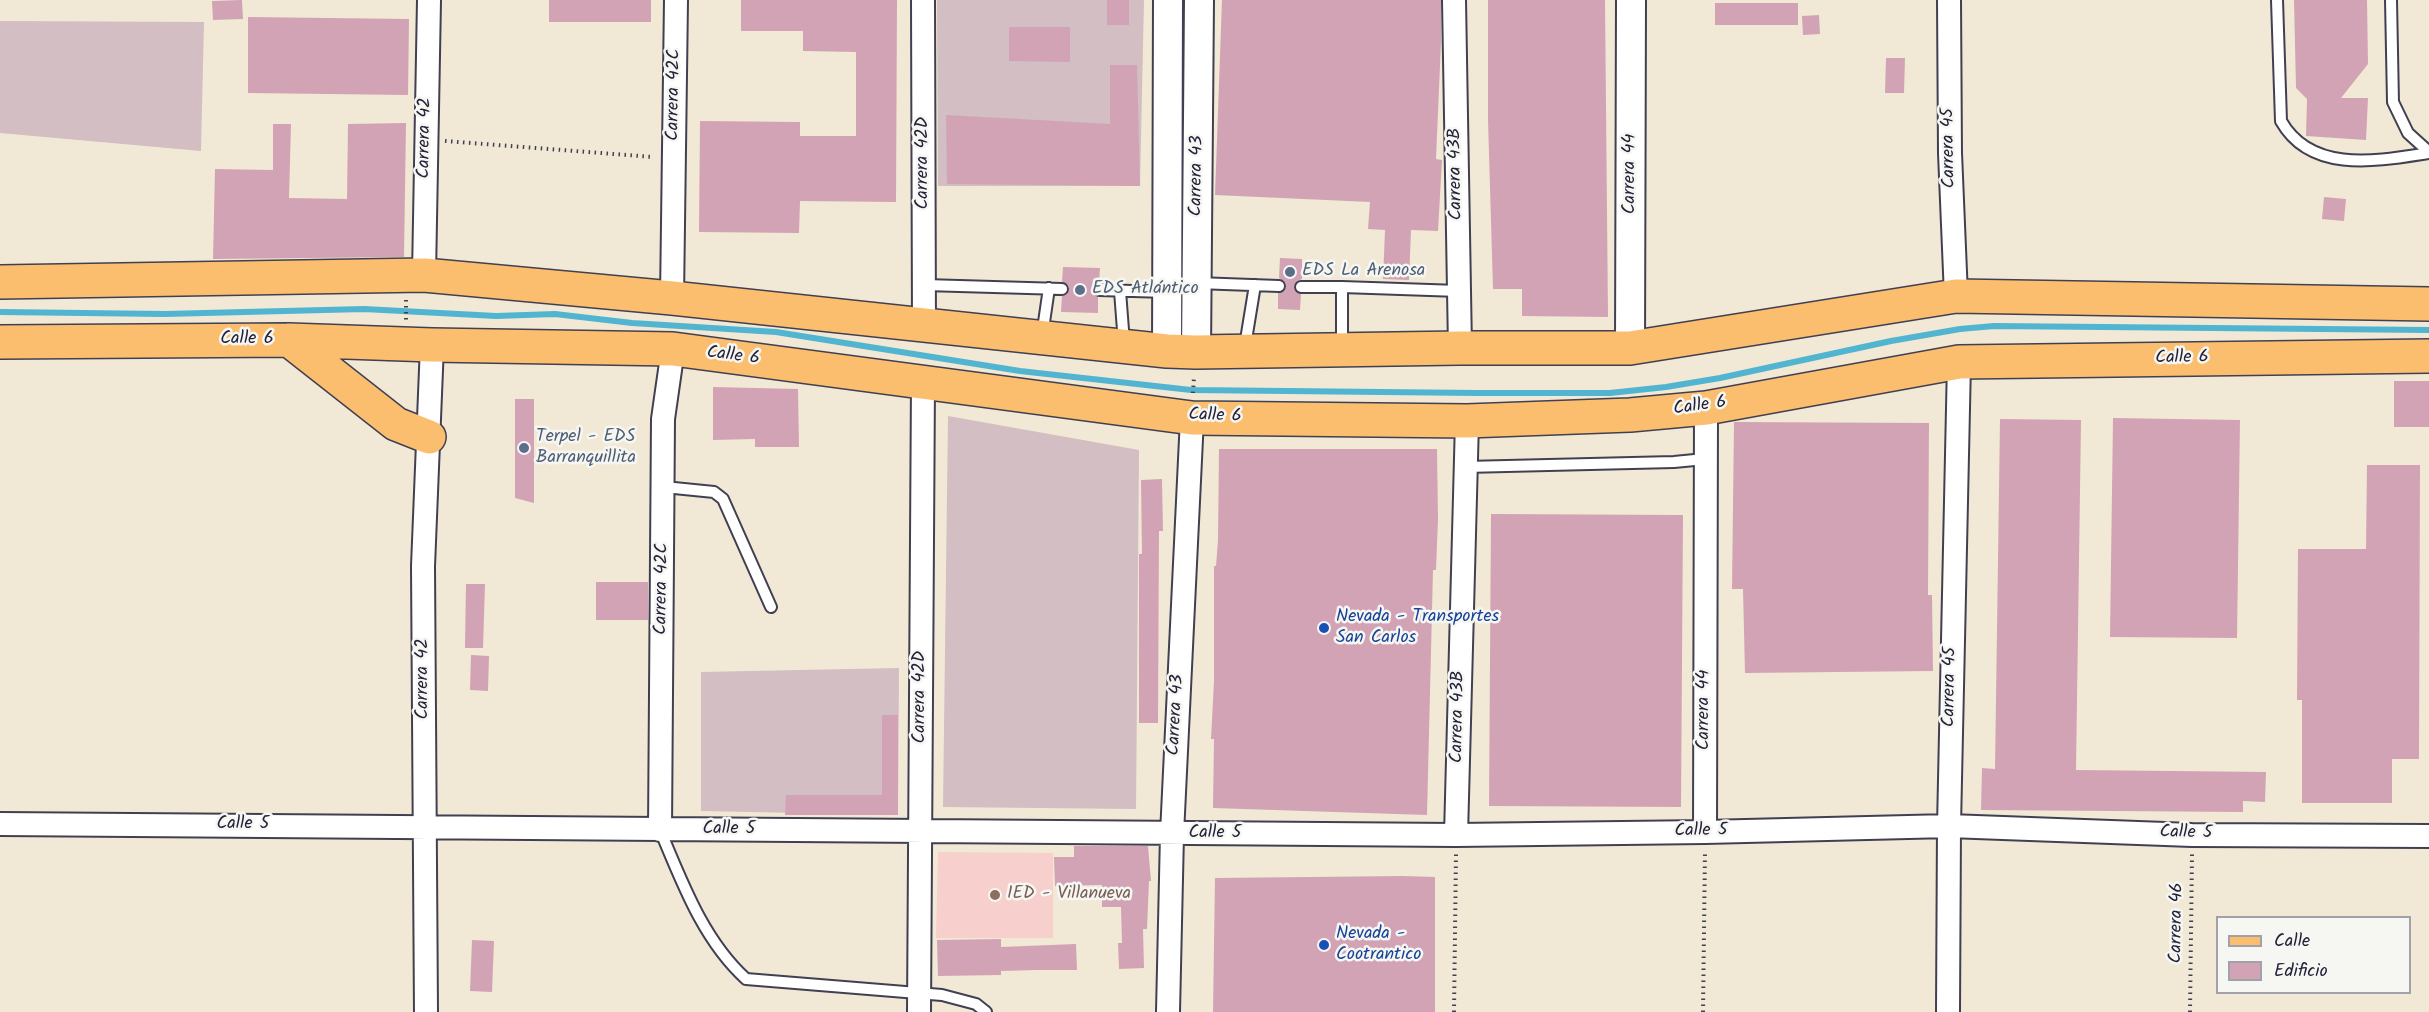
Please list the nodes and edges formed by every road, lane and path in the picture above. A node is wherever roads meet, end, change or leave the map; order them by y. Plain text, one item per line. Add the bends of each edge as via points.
1 (429, 0) edge
2 (676, 0) edge
3 (923, 0) edge
4 (1167, 0) edge
5 (1199, 0) edge
6 (1454, 0) edge
7 (1631, 0) edge
8 (1949, 0) edge
9 (2277, 0) edge
10 (2391, 0) edge
11 (426, 140) junction
12 (2429, 152) edge
13 (674, 158) junction
14 (0, 282) edge
15 (1197, 283) junction
16 (925, 285) junction
17 (1255, 285) junction
18 (1279, 286) dead end
19 (1301, 287) dead end
20 (1342, 287) junction
21 (415, 288) junction
22 (1049, 288) junction
23 (1062, 289) dead end
24 (1099, 290) dead end
25 (1120, 291) junction
26 (1460, 291) junction
27 (1169, 292) junction
28 (1956, 296) junction
29 (672, 298) junction
30 (2429, 304) edge
31 (406, 326) dead end
32 (924, 326) junction
33 (1042, 337) junction
34 (289, 340) junction
35 (0, 342) edge
36 (432, 345) junction
37 (1125, 346) junction
38 (1460, 348) junction
39 (1630, 348) junction
40 (673, 349) junction
41 (1342, 350) junction
42 (1181, 351) junction
43 (1244, 351) junction
44 (2429, 356) edge
45 (1959, 362) junction
46 (923, 382) junction
47 (1706, 408) junction
48 (1192, 418) junction
49 (1467, 421) junction
50 (429, 437) junction
51 (1706, 459) junction
52 (1466, 467) junction
53 (664, 487) junction
54 (771, 607) dead end
55 (0, 824) edge
56 (425, 826) junction
57 (1948, 826) junction
58 (660, 830) junction
59 (920, 831) junction
60 (1705, 832) junction
61 (1172, 834) junction
62 (1456, 835) junction
63 (2192, 835) junction
64 (2429, 836) edge
65 (919, 1003) edge
66 (426, 1012) edge
67 (986, 1012) edge
68 (1168, 1012) edge
69 (1454, 1012) edge
70 (1703, 1012) edge
71 (1948, 1012) edge
72 (2190, 1012) edge

1 - 11 street, Carrera 42
2 - 13 street, Carrera 42C
3 - 16 street, Carrera 42D
4 - 27 street, Carrera 43
5 - 15 street, Carrera 43
6 - 26 street, Carrera 43B
7 - 39 street, Carrera 44
8 - 28 street, Carrera 45
9 - 12 lane via 2281,121 2289,136 2307,150 2330,158 2381,160
10 - 12 lane via 2393,102 2408,133
11 - 13 path
11 - 21 street, Carrera 42
13 - 29 street, Carrera 42C
14 - 21 main road
15 - 17 lane
15 - 42 street, Carrera 43
16 - 22 lane
16 - 32 street, Carrera 42D
17 - 18 lane
17 - 43 lane
19 - 20 lane
20 - 26 lane
20 - 41 lane
21 - 29 main road
21 - 31 path
22 - 23 lane
22 - 33 lane
24 - 25 lane
25 - 27 lane
25 - 37 lane
26 - 38 street, Carrera 43B
27 - 42 street, Carrera 43
28 - 30 main road
28 - 39 main road
29 - 32 main road
32 - 33 main road
33 - 37 main road
34 - 35 main road, Calle 6
34 - 36 main road, Calle 6
34 - 50 main road via 396,424
36 - 40 main road, Calle 6
36 - 50 street, Carrera 42
37 - 42 main road
38 - 39 main road
38 - 41 main road
40 - 46 main road, Calle 6
40 - 53 street, Carrera 42C via 663,418
41 - 43 main road
42 - 43 main road
44 - 45 main road, Calle 6
45 - 47 main road, Calle 6
45 - 57 street, Carrera 45
46 - 48 main road, Calle 6
46 - 59 street, Carrera 42D
47 - 49 main road, Calle 6
47 - 51 street, Carrera 44
48 - 49 main road, Calle 6
48 - 61 street, Carrera 43
49 - 52 street, Carrera 43B
50 - 56 street, Carrera 42 via 423,566
51 - 52 lane
51 - 60 street, Carrera 44
52 - 62 street, Carrera 43B
53 - 54 lane via 714,492 723,499
53 - 58 street, Carrera 42C
55 - 56 street, Calle 5
56 - 58 street, Calle 5
56 - 66 street, Carrera 42
57 - 60 street, Calle 5
57 - 63 street, Calle 5
57 - 71 street, Carrera 45
58 - 59 street, Calle 5
58 - 65 lane via 688,898 727,962 746,979
59 - 61 street, Calle 5
59 - 65 street, Carrera 42D
60 - 62 street, Calle 5
60 - 70 path
61 - 62 street, Calle 5
61 - 68 street, Carrera 43
62 - 69 path
63 - 64 street, Calle 5
63 - 72 path, Carrera 46
65 - 67 lane via 942,995 976,1004

